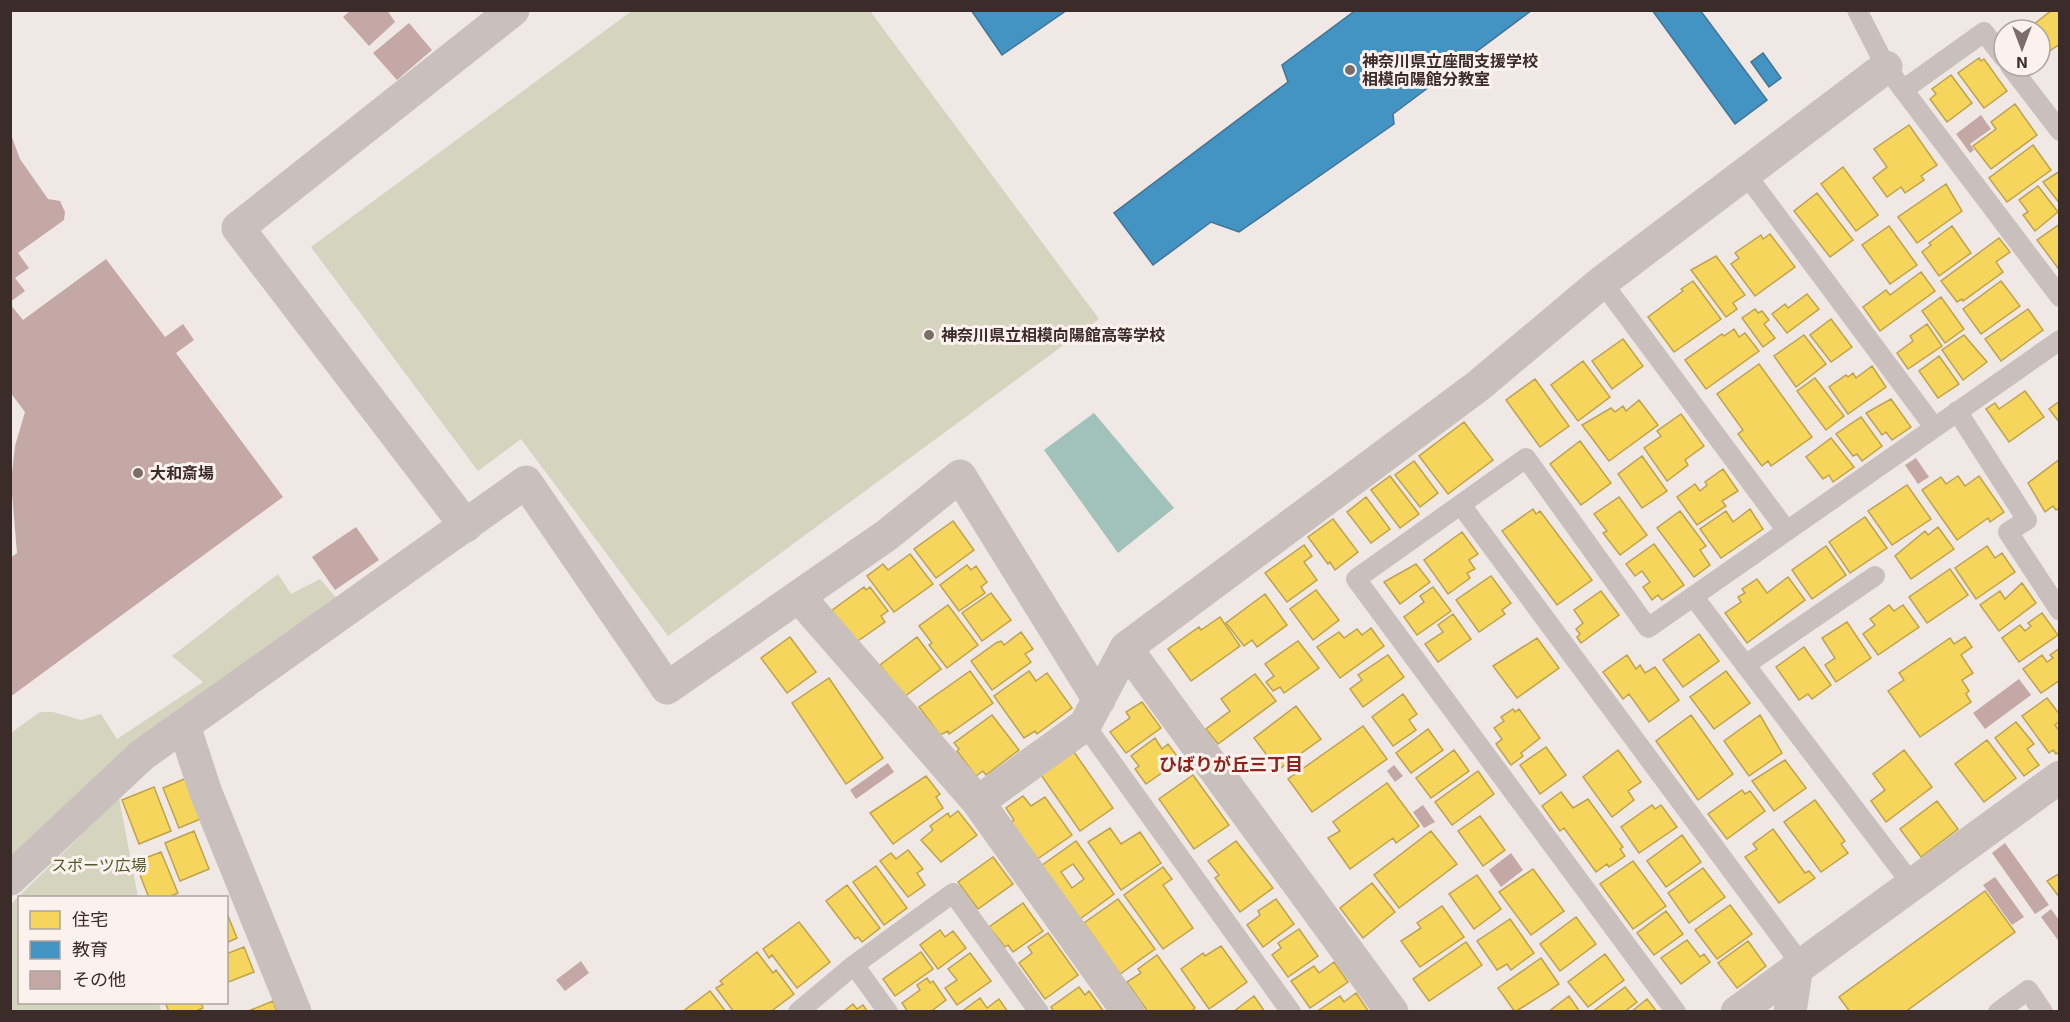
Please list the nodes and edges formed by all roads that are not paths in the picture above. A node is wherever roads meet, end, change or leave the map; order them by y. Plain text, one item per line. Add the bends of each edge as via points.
1 (513, 10) edge
2 (1857, 10) edge
3 (1992, 42) edge
4 (1895, 78) junction
5 (2019, 78) edge
6 (2060, 131) edge
7 (1745, 173) junction
8 (1602, 282) junction
9 (2060, 297) edge
10 (2058, 345) edge
11 (1957, 411) junction
12 (1935, 427) junction
13 (1461, 505) junction
14 (466, 526) junction
15 (1787, 531) junction
16 (1875, 576) dead end
17 (1693, 596) junction
18 (800, 598) junction
19 (2060, 611) edge
20 (1126, 648) junction
21 (1745, 666) junction
22 (1092, 713) junction
23 (184, 726) junction
24 (2060, 777) edge
25 (978, 802) junction
26 (10, 879) edge
27 (1911, 883) junction
28 (854, 965) junction
29 (1797, 966) junction
30 (295, 1011) edge
31 (798, 1011) edge
32 (888, 1011) edge
33 (1039, 1011) edge
34 (1128, 1011) edge
35 (1291, 1011) edge
36 (1392, 1011) edge
37 (1676, 1011) edge
38 (1737, 1011) edge
39 (1790, 1011) edge
40 (1998, 1011) edge
41 (2043, 1011) edge

1 - 14 street via 238,228
2 - 4 lane
3 - 4 lane via 1984,32
4 - 7 street
4 - 9 lane
5 - 6 lane
7 - 8 street
7 - 12 lane
8 - 15 lane
8 - 20 street via 1478,386
10 - 11 lane
11 - 12 lane
11 - 19 lane via 2027,520 2008,532
12 - 15 lane
13 - 17 lane via 1527,458 1648,628
13 - 29 lane via 1792,952
13 - 37 lane via 1356,579
14 - 18 street via 526,482 667,688
14 - 23 street
15 - 17 lane
16 - 21 lane
17 - 21 lane
18 - 22 street via 960,476
18 - 25 street
20 - 22 street
20 - 36 street
21 - 27 lane
22 - 25 street
22 - 35 lane
23 - 26 street via 142,755
23 - 30 street via 206,793
24 - 27 street
25 - 34 street
27 - 29 street
28 - 31 lane
28 - 32 lane
28 - 33 lane via 953,893
29 - 38 street
29 - 39 street
40 - 41 lane via 2028,990

